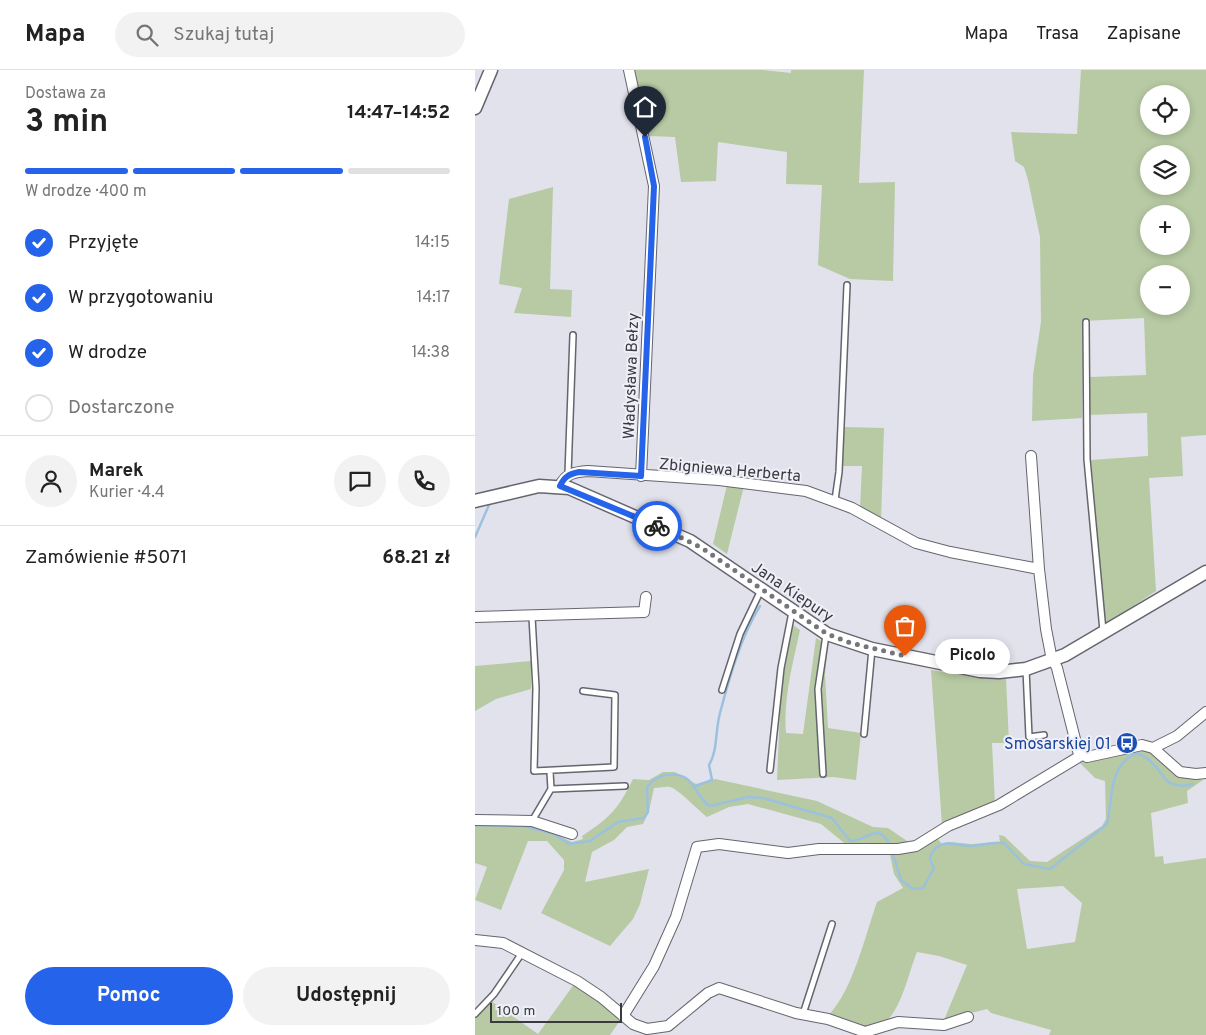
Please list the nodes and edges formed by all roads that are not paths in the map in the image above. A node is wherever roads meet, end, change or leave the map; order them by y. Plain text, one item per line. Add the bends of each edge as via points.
1 (491, 70) edge
2 (629, 70) edge
3 (479, 84) edge
4 (475, 108) edge
5 (847, 285) dead end
6 (1086, 322) dead end
7 (573, 335) dead end
8 (1031, 456) dead end
9 (569, 474) junction
10 (641, 476) junction
11 (560, 486) junction
12 (835, 500) junction
13 (475, 501) edge
14 (1039, 569) junction
15 (1206, 572) edge
16 (761, 590) junction
17 (646, 597) dead end
18 (792, 612) junction
19 (475, 617) edge
20 (532, 617) junction
21 (827, 634) junction
22 (1103, 634) junction
23 (872, 649) junction
24 (1053, 660) junction
25 (1026, 669) junction
26 (722, 690) dead end
27 (583, 691) dead end
28 (1206, 712) edge
29 (864, 734) dead end
30 (1045, 735) dead end
31 (1153, 748) junction
32 (1082, 755) junction
33 (770, 770) dead end
34 (550, 772) junction
35 (1206, 773) edge
36 (823, 774) dead end
37 (625, 786) dead end
38 (551, 790) junction
39 (475, 820) edge
40 (532, 821) junction
41 (572, 834) dead end
42 (832, 924) dead end
43 (475, 940) edge
44 (522, 953) junction
45 (475, 1014) edge
46 (803, 1014) junction
47 (623, 1016) junction
48 (968, 1017) dead end
49 (654, 1032) edge
50 (864, 1034) edge

1 - 3 street
2 - 10 street, Władysława Bełzy via 654,186
3 - 4 street
5 - 12 lane
6 - 22 lane via 1087,459
7 - 9 lane
8 - 14 street
9 - 10 street, Zbigniewa Herberta via 588,471
9 - 11 street
10 - 12 street, Zbigniewa Herberta via 752,483 806,491
11 - 13 street, Jana Kiepury via 530,488
11 - 16 street, Jana Kiepury via 691,541
12 - 14 street, Zbigniewa Herberta via 916,543
14 - 24 street
15 - 22 street, Jana Kiepury
16 - 18 street, Jana Kiepury
16 - 26 lane via 737,642
17 - 20 street via 644,612
18 - 21 street, Jana Kiepury
18 - 33 lane via 781,668
19 - 20 street
20 - 34 lane via 536,688 534,770
21 - 23 street, Jana Kiepury
21 - 36 lane via 818,689
22 - 24 street, Jana Kiepury
23 - 25 street, Jana Kiepury via 980,671
23 - 29 lane
24 - 25 street, Jana Kiepury
24 - 32 street via 1075,746
25 - 30 lane via 1029,737
27 - 34 lane via 615,695 614,767
28 - 31 street via 1182,732
31 - 32 street via 1143,745 1093,757
31 - 35 street via 1180,772
32 - 47 street via 991,810 948,826 916,846 788,853 719,844 697,847 676,917 654,966
34 - 38 lane
37 - 38 lane
38 - 40 lane
39 - 40 street
40 - 41 street
42 - 46 lane
43 - 44 street via 503,943
44 - 45 lane via 494,994
44 - 47 street via 589,988
46 - 49 street via 719,988 708,993 675,1022
46 - 50 street via 828,1019
47 - 49 street
48 - 50 street via 944,1025 897,1022

